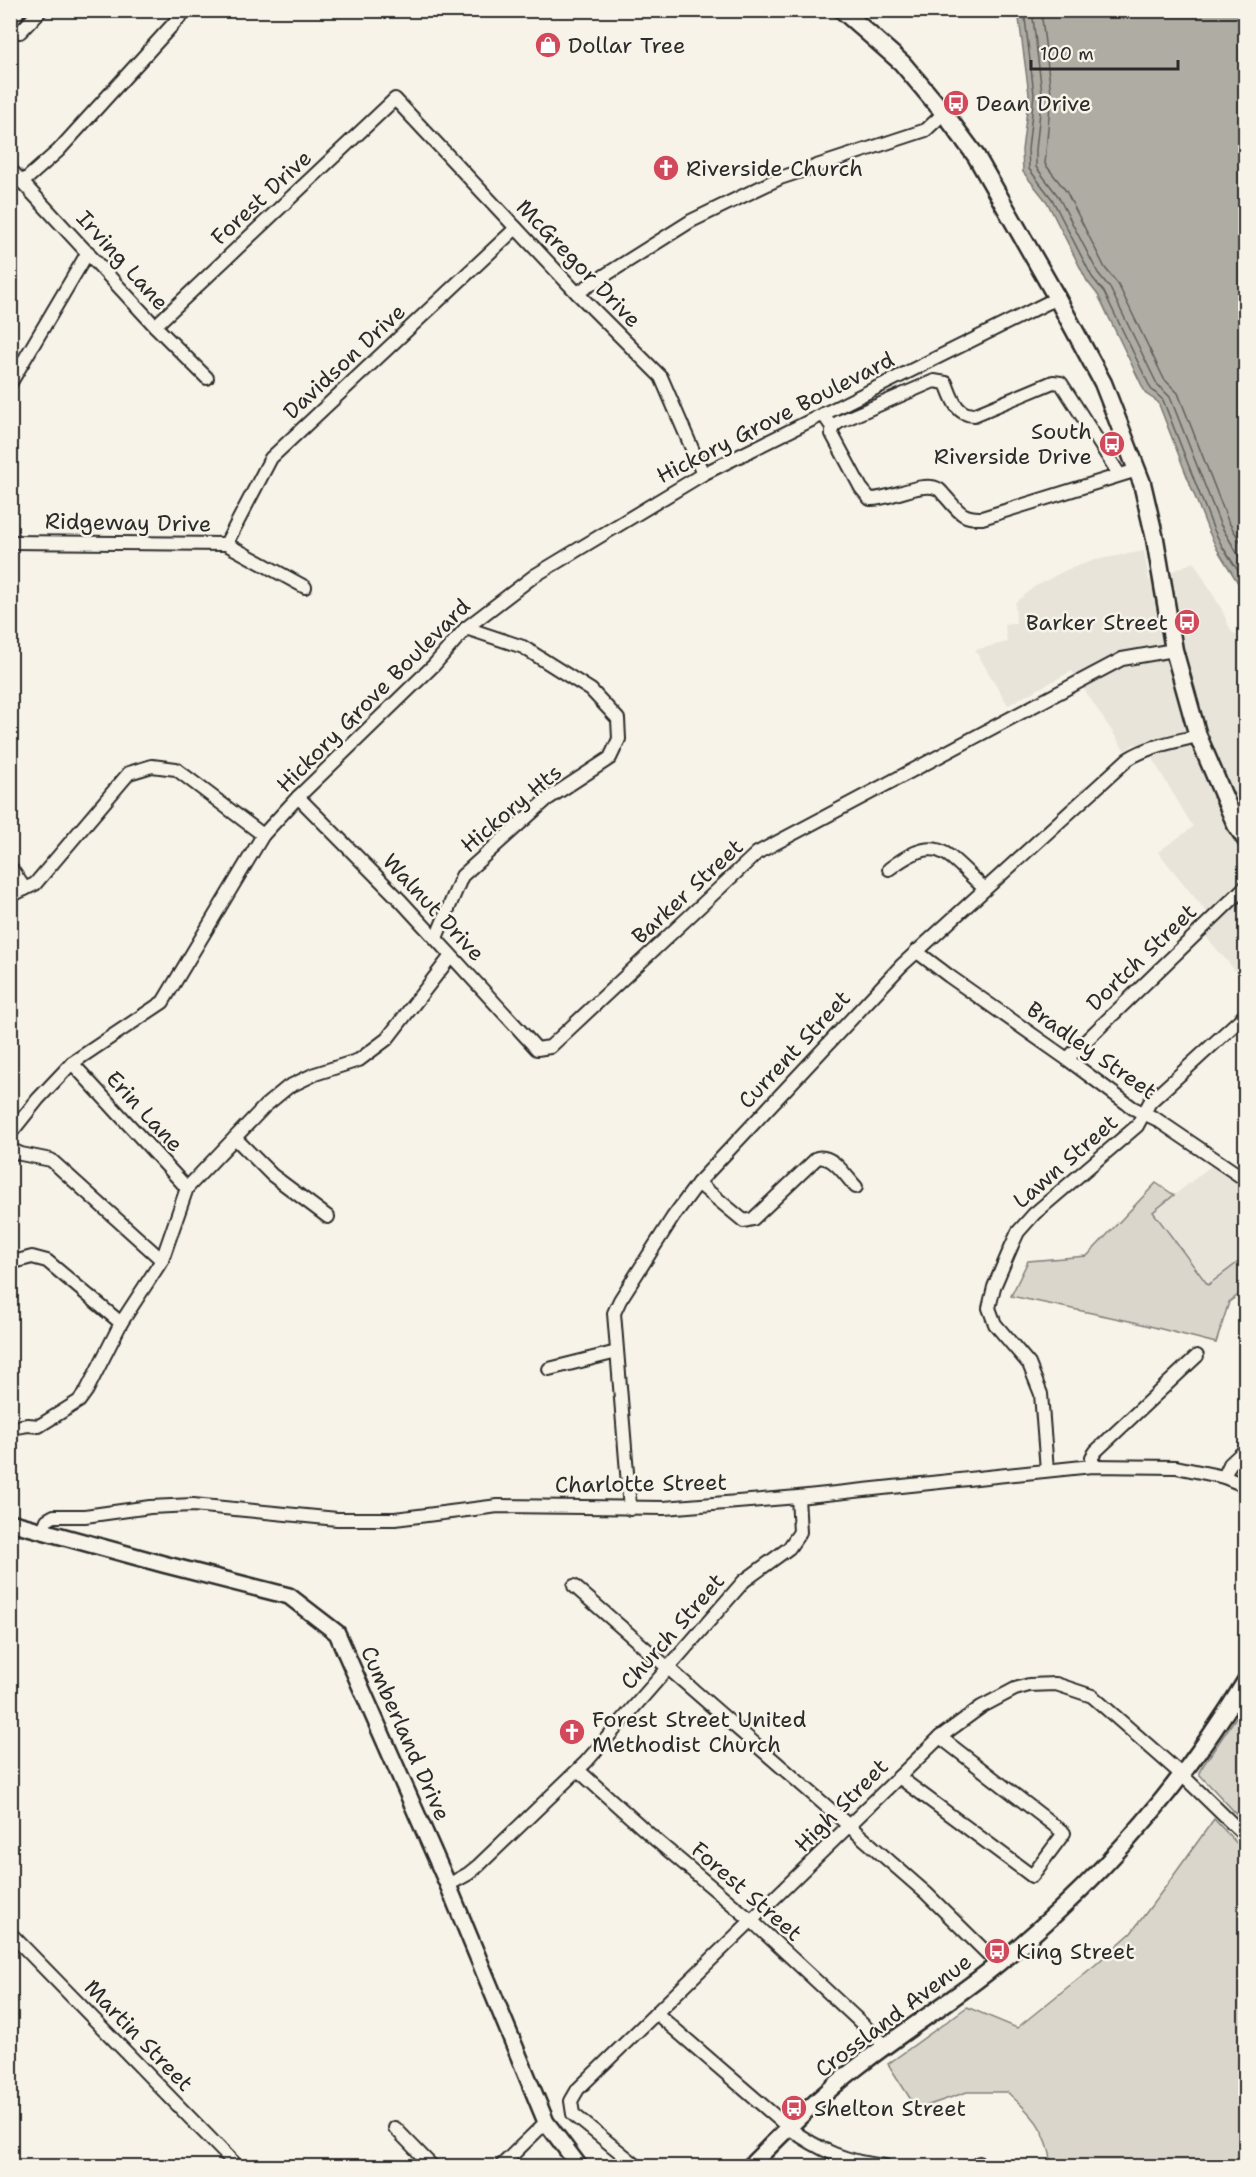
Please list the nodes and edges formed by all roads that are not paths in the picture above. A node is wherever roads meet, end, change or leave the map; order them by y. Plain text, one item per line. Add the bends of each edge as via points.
1 (16, 10) edge
2 (41, 10) edge
3 (186, 10) edge
4 (842, 10) edge
5 (10, 22) edge
6 (10, 31) edge
7 (395, 99) joint
8 (944, 114) junction
9 (10, 169) edge
10 (23, 182) junction
11 (516, 228) junction
12 (88, 252) junction
13 (577, 293) junction
14 (1057, 298) junction
15 (154, 326) junction
16 (207, 378) dead end
17 (10, 384) edge
18 (823, 414) junction
19 (832, 428) junction
20 (1137, 470) junction
21 (703, 474) junction
22 (1119, 474) junction
23 (10, 542) edge
24 (226, 544) junction
25 (305, 587) dead end
26 (466, 628) junction
27 (1174, 650) junction
28 (1198, 736) junction
29 (298, 797) junction
30 (263, 836) junction
31 (1245, 840) edge
32 (10, 867) edge
33 (889, 869) dead end
34 (1245, 886) edge
35 (26, 888) junction
36 (985, 889) junction
37 (10, 896) edge
38 (435, 938) junction
39 (916, 951) junction
40 (451, 956) junction
41 (1245, 1014) edge
42 (537, 1048) joint
43 (1067, 1059) junction
44 (72, 1063) junction
45 (1144, 1113) junction
46 (10, 1134) edge
47 (235, 1138) junction
48 (10, 1149) edge
49 (1245, 1180) edge
50 (698, 1184) junction
51 (856, 1187) dead end
52 (188, 1188) junction
53 (328, 1217) dead end
54 (162, 1260) junction
55 (10, 1263) edge
56 (121, 1323) junction
57 (616, 1352) junction
58 (1197, 1356) dead end
59 (549, 1369) dead end
60 (10, 1428) edge
61 (1245, 1449) edge
62 (1092, 1466) junction
63 (1047, 1470) junction
64 (1224, 1477) junction
65 (1245, 1486) edge
66 (798, 1497) junction
67 (630, 1509) junction
68 (10, 1522) edge
69 (43, 1530) junction
70 (574, 1586) dead end
71 (667, 1669) junction
72 (1245, 1680) edge
73 (940, 1737) junction
74 (578, 1770) junction
75 (1182, 1775) junction
76 (899, 1777) junction
77 (849, 1827) junction
78 (1245, 1837) edge
79 (448, 1885) junction
80 (752, 1921) junction
81 (10, 1933) edge
82 (998, 1964) junction
83 (656, 2013) junction
84 (886, 2046) junction
85 (546, 2122) junction
86 (395, 2128) dead end
87 (789, 2128) junction
88 (237, 2166) edge
89 (432, 2166) edge
90 (501, 2166) edge
91 (579, 2166) edge
92 (637, 2166) edge
93 (750, 2166) edge
94 (885, 2166) edge

1 - 5 main road
2 - 6 street via 20,32
3 - 10 street via 58,151
4 - 8 highway via 902,63
7 - 11 street, McGregor Drive
7 - 15 street, Forest Drive
8 - 13 street via 926,130 780,178 691,221
8 - 14 highway via 976,156
9 - 10 street, Irving Lane
10 - 12 street, Irving Lane
11 - 13 street, McGregor Drive
11 - 24 street, Davidson Drive via 271,458
12 - 15 street, Irving Lane
12 - 17 street
13 - 21 street, McGregor Drive via 661,377
14 - 18 street, Hickory Grove Boulevard
14 - 20 highway via 1103,383
15 - 16 street, Irving Lane
18 - 19 street
18 - 21 street, Hickory Grove Boulevard
19 - 22 street via 870,499 926,486 938,489 963,516 972,519
19 - 22 street via 934,381 946,383 958,410 965,415 974,415 1053,382 1061,383
20 - 22 street
20 - 27 highway via 1155,539
21 - 26 street, Hickory Grove Boulevard via 534,576
23 - 24 street, Ridgeway Drive
24 - 25 street, Ridgeway Drive
26 - 29 street, Hickory Grove Boulevard via 434,665
26 - 38 street, Hickory Hts via 523,647 591,690 618,719 619,739 610,758 546,800 462,876
27 - 28 highway
27 - 42 street, Barker Street via 1122,659 757,854 550,1047
28 - 31 highway
28 - 36 street, Current Street via 1157,746 1128,759
29 - 30 street, Hickory Grove Boulevard
29 - 38 street, Walnut Drive
30 - 35 street via 176,769 152,766 129,773 35,884
30 - 44 street, Hickory Grove Boulevard via 163,1002
32 - 35 street
33 - 36 street via 913,852 931,848 948,855
34 - 43 street, Dortch Street
35 - 37 street
36 - 39 street, Current Street
38 - 40 street, Walnut Drive
39 - 43 street, Bradley Street
39 - 50 street, Current Street
40 - 42 street, Walnut Drive
40 - 47 street via 387,1039 359,1060 288,1087
41 - 45 street, Lawn Street via 1150,1102
43 - 45 street, Bradley Street
44 - 46 street, Hickory Grove Boulevard
44 - 52 street, Erin Lane
45 - 49 street, Bradley Street
45 - 63 street, Lawn Street via 1137,1126 1025,1223 991,1297 989,1308 995,1324 1029,1364 1039,1384
47 - 52 street
47 - 53 street via 272,1175
48 - 54 street via 51,1160
50 - 51 street via 744,1221 753,1219 817,1158 831,1160
50 - 57 street, Current Street via 617,1306
52 - 54 street
54 - 56 street
55 - 56 street via 32,1257 47,1262
56 - 60 street via 79,1401 39,1426
57 - 59 street
57 - 67 street, Current Street
58 - 62 street via 1096,1451
61 - 64 street
62 - 63 street, Charlotte Street
62 - 64 street, Charlotte Street via 1176,1467
63 - 66 street, Charlotte Street
64 - 65 street, Charlotte Street
66 - 67 street, Charlotte Street
66 - 71 street, Church Street via 801,1532 797,1540 744,1581
67 - 69 street, Charlotte Street via 507,1506 395,1519 337,1519 194,1505 54,1516 47,1520
68 - 69 main road, Cumberland Drive
69 - 79 main road, Cumberland Drive via 289,1596 337,1634
70 - 71 street
71 - 74 street, Church Street
71 - 77 street
72 - 75 main road, Crossland Avenue
73 - 75 street, High Street via 981,1707 1015,1689 1056,1684 1100,1701
73 - 76 street, High Street
73 - 76 street via 1064,1833 1032,1876
74 - 79 street, Church Street via 478,1866
74 - 80 street, Forest Street
75 - 78 street, High Street
75 - 82 main road, Crossland Avenue via 1115,1855
76 - 77 street, High Street
77 - 80 street, High Street
77 - 82 street via 926,1893
79 - 85 main road, Cumberland Drive
80 - 83 street, High Street
80 - 84 street, Forest Street
81 - 88 street, Martin Street
82 - 84 main road, Crossland Avenue
83 - 87 street
83 - 92 street, High Street via 578,2089 571,2102 573,2114
84 - 87 main road, Crossland Avenue
85 - 90 street
85 - 91 main road, Cumberland Drive
86 - 89 street
87 - 93 main road, Crossland Avenue
87 - 94 street via 812,2145 837,2156

